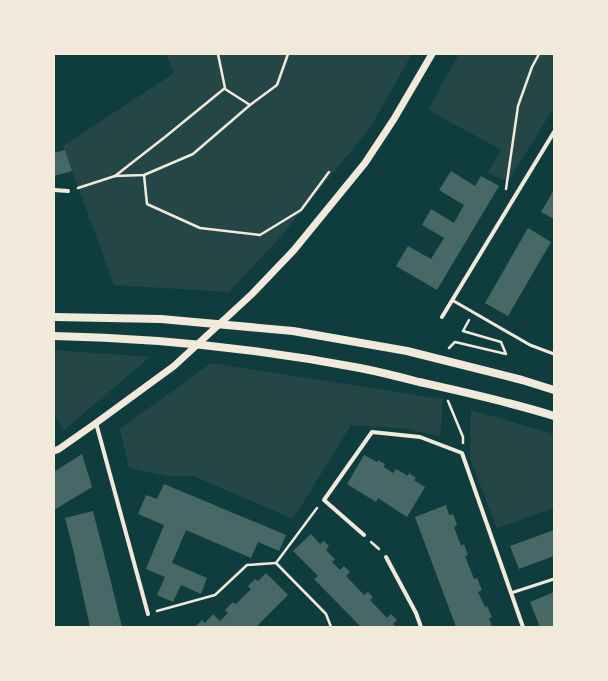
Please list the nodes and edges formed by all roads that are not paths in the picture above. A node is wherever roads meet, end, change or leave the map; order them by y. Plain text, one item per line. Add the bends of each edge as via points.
1 (432, 54) edge
2 (554, 132) edge
3 (54, 190) edge
4 (68, 191) road end
5 (452, 300) junction
6 (54, 317) edge
7 (442, 317) dead end
8 (54, 336) edge
9 (554, 354) edge
10 (554, 390) edge
11 (554, 416) edge
12 (96, 423) junction
13 (54, 451) edge
14 (364, 535) road end
15 (386, 557) road end
16 (554, 579) edge
17 (511, 593) junction
18 (148, 614) road end
19 (421, 627) edge
20 (523, 627) edge

1 - 12 street via 365,163 294,250 252,294 174,366
2 - 5 street
3 - 4 street
5 - 7 street
5 - 9 lane via 530,345
6 - 10 main road via 161,319 293,331 407,351
8 - 11 main road via 151,340 293,357 360,368 471,393
12 - 13 street
12 - 18 street
14 - 17 street via 324,500 372,432 420,437 462,452
15 - 19 street
16 - 17 lane
17 - 20 street

